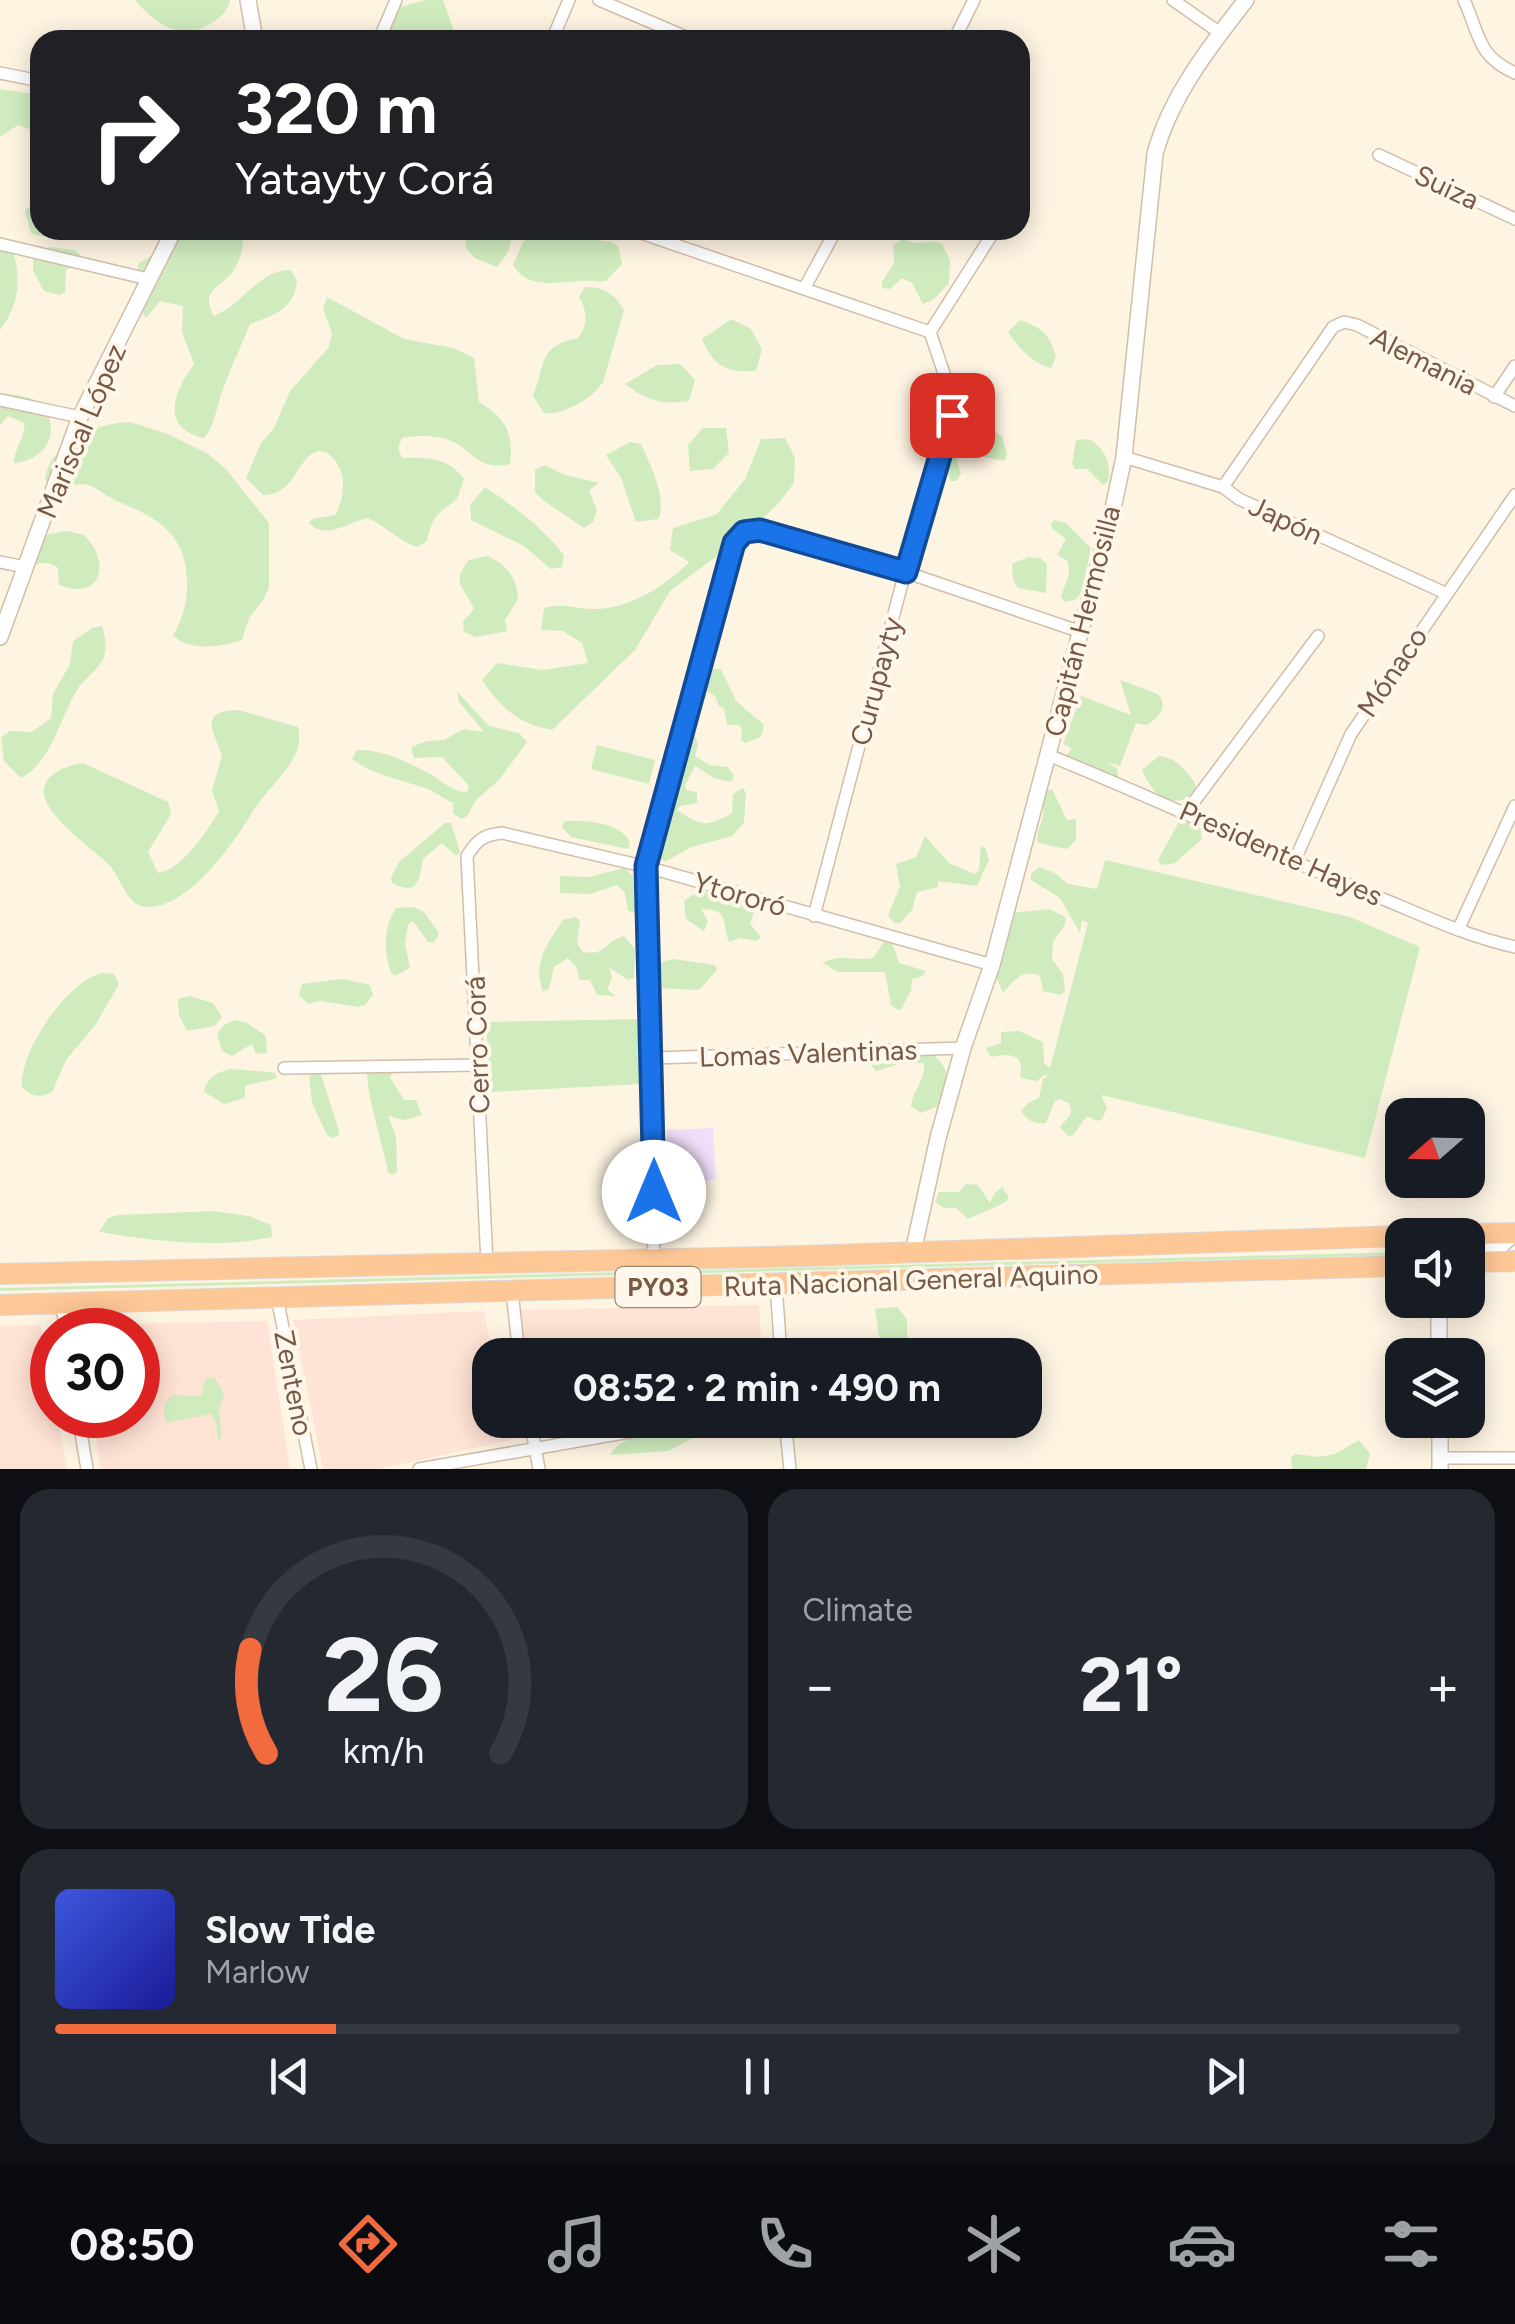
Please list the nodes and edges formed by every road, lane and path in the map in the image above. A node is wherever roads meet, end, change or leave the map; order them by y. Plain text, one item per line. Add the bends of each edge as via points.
1 (248, 0) edge
2 (396, 0) edge
3 (569, 0) edge
4 (599, 0) edge
5 (974, 0) edge
6 (1173, 0) edge
7 (1246, 0) edge
8 (1464, 0) edge
9 (253, 30) edge
10 (383, 30) edge
11 (556, 30) edge
12 (670, 30) edge
13 (959, 30) edge
14 (1220, 33) junction
15 (0, 73) edge
16 (1515, 73) edge
17 (30, 79) edge
18 (1379, 155) dead end
19 (1515, 219) edge
20 (169, 240) edge
21 (663, 240) edge
22 (831, 240) edge
23 (988, 240) edge
24 (0, 244) edge
25 (148, 279) junction
26 (805, 287) junction
27 (930, 332) junction
28 (1515, 366) edge
29 (1494, 397) junction
30 (0, 400) edge
31 (1515, 406) edge
32 (80, 417) junction
33 (1124, 457) junction
34 (1223, 487) junction
35 (1515, 495) edge
36 (0, 562) edge
37 (26, 568) junction
38 (906, 572) junction
39 (1445, 594) junction
40 (1081, 632) junction
41 (1318, 636) dead end
42 (0, 638) edge
43 (1048, 754) junction
44 (1515, 806) edge
45 (1187, 812) junction
46 (486, 834) joint
47 (1294, 862) junction
48 (646, 866) junction
49 (814, 916) junction
50 (1458, 930) junction
51 (1515, 946) edge
52 (992, 965) junction
53 (963, 1048) junction
54 (653, 1058) junction
55 (478, 1065) junction
56 (284, 1068) dead end
57 (1515, 1233) edge
58 (1485, 1234) edge
59 (1385, 1239) edge
60 (1485, 1246) edge
61 (913, 1252) junction
62 (654, 1258) junction
63 (1515, 1261) edge
64 (487, 1262) junction
65 (1485, 1262) edge
66 (1385, 1266) edge
67 (0, 1274) edge
68 (776, 1284) junction
69 (512, 1291) junction
70 (277, 1296) junction
71 (62, 1303) junction
72 (0, 1305) edge
73 (63, 1308) edge
74 (518, 1338) edge
75 (779, 1338) edge
76 (81, 1438) edge
77 (533, 1438) edge
78 (593, 1438) edge
79 (787, 1438) edge
80 (1440, 1438) edge
81 (535, 1448) junction
82 (1515, 1458) edge
83 (1440, 1464) edge
84 (86, 1469) edge
85 (311, 1469) edge
86 (420, 1469) edge
87 (539, 1469) edge
88 (790, 1469) edge

1 - 9 street
2 - 10 street
3 - 11 street
4 - 12 street
5 - 13 street
6 - 14 street
7 - 14 street, Capitán Hermosilla
8 - 16 street via 1487,56
14 - 33 street, Capitán Hermosilla via 1162,126 1155,154
15 - 17 street
18 - 19 street, Suiza
20 - 25 street, Mariscal López
21 - 26 street
22 - 26 street
23 - 27 street
24 - 25 street
25 - 32 street, Mariscal López
26 - 27 street
27 - 38 street, Curupayty via 952,415
28 - 29 street
29 - 31 street, Alemania
29 - 34 street, Alemania via 1344,322 1333,328
30 - 32 street
32 - 37 street, Mariscal López
33 - 34 street, Japón
33 - 40 street, Capitán Hermosilla
34 - 39 street, Japón
35 - 39 street, Mónaco
36 - 37 street
37 - 42 street, Mariscal López
38 - 40 street
38 - 48 street via 760,530 744,532 734,543
38 - 49 street, Curupayty
39 - 47 street, Mónaco via 1351,734
40 - 43 street, Capitán Hermosilla
41 - 45 street
43 - 45 street, Presidente Hayes
43 - 52 street, Capitán Hermosilla
44 - 50 street
45 - 47 street, Presidente Hayes
46 - 48 street, Ytororó
46 - 55 street, Cerro Corá via 468,856
47 - 50 street, Presidente Hayes
48 - 49 street, Ytororó
48 - 54 street
49 - 52 street, Ytororó
50 - 51 street, Presidente Hayes
52 - 53 street, Capitán Hermosilla
53 - 54 street, Lomas Valentinas
53 - 61 street, Capitán Hermosilla
54 - 62 street
55 - 56 street
55 - 64 street, Cerro Corá
57 - 58 highway
57 - 60 street via 1500,1246
59 - 61 highway, Ruta Nacional General Aquino / PY03
61 - 62 highway, Ruta Nacional General Aquino / PY03
62 - 64 highway, Ruta Nacional General Aquino / PY03
63 - 65 highway
64 - 67 highway, Ruta Nacional General Aquino / PY03
66 - 68 highway, Ruta Nacional General Aquino / PY03
68 - 69 highway, Ruta Nacional General Aquino / PY03
68 - 75 street
69 - 70 highway, Ruta Nacional General Aquino / PY03
69 - 74 street
70 - 71 highway, Ruta Nacional General Aquino / PY03
70 - 85 street, Zenteno
71 - 72 highway, Ruta Nacional General Aquino / PY03
71 - 73 street
76 - 84 street
77 - 81 street
78 - 81 street
79 - 88 street
80 - 83 street
81 - 86 street
81 - 87 street
82 - 83 street

